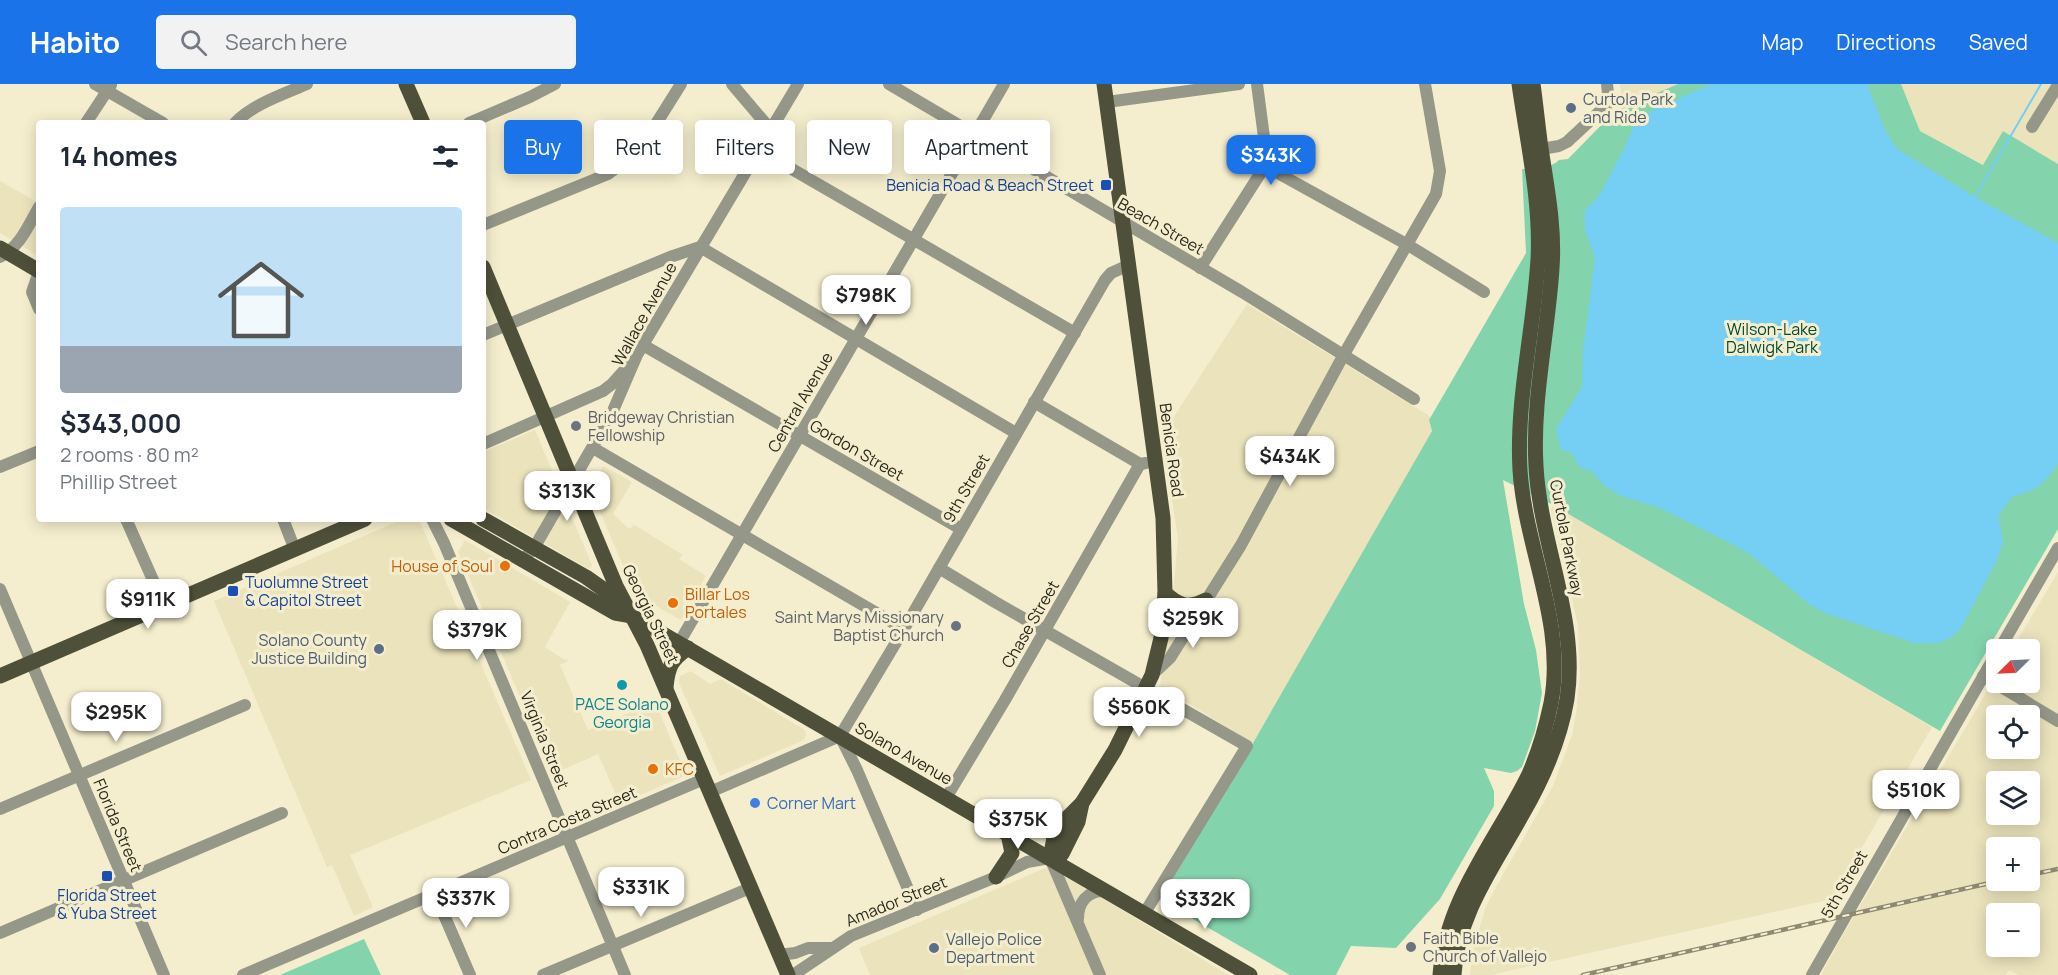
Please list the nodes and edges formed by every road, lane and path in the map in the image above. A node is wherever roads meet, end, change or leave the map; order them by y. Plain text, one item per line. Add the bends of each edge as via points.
1 (95, 84) edge
2 (307, 84) edge
3 (406, 84) edge
4 (555, 84) edge
5 (681, 84) edge
6 (732, 84) edge
7 (798, 84) edge
8 (890, 84) edge
9 (1004, 84) edge
10 (1104, 84) edge
11 (1239, 84) edge
12 (1257, 84) edge
13 (1425, 84) edge
14 (1519, 84) edge
15 (1533, 84) edge
16 (1607, 84) edge
17 (2058, 85) edge
18 (109, 87) edge
19 (1107, 102) junction
20 (88, 120) edge
21 (158, 120) edge
22 (238, 120) edge
23 (422, 120) edge
24 (476, 120) edge
25 (763, 120) edge
26 (777, 120) edge
27 (949, 120) edge
28 (983, 120) edge
29 (1525, 126) junction
30 (2032, 127) dead end
31 (1541, 149) junction
32 (1265, 166) junction
33 (795, 171) edge
34 (744, 174) edge
35 (952, 174) edge
36 (1040, 174) edge
37 (36, 212) edge
38 (486, 224) edge
39 (1125, 224) junction
40 (914, 239) junction
41 (1408, 245) junction
42 (700, 247) junction
43 (3, 253) edge
44 (1129, 265) junction
45 (1200, 268) junction
46 (36, 270) edge
47 (486, 274) edge
48 (36, 281) edge
49 (1484, 292) dead end
50 (36, 302) edge
51 (507, 325) junction
52 (1075, 333) junction
53 (486, 334) edge
54 (857, 338) junction
55 (640, 350) junction
56 (1343, 356) junction
57 (592, 396) junction
58 (1414, 399) dead end
59 (1034, 402) junction
60 (612, 413) junction
61 (546, 417) junction
62 (1016, 433) junction
63 (800, 436) junction
64 (486, 443) edge
65 (593, 448) junction
66 (36, 451) edge
67 (1156, 462) junction
68 (1140, 464) junction
69 (0, 467) edge
70 (573, 480) junction
71 (486, 521) edge
72 (127, 522) edge
73 (284, 522) edge
74 (358, 522) edge
75 (433, 522) edge
76 (456, 522) edge
77 (961, 529) junction
78 (742, 534) junction
79 (534, 548) junction
80 (2058, 548) edge
81 (295, 550) junction
82 (602, 551) junction
83 (522, 561) junction
84 (939, 568) junction
85 (586, 577) junction
86 (0, 589) edge
87 (1165, 593) junction
88 (1206, 600) junction
89 (164, 606) junction
90 (632, 616) junction
91 (904, 628) junction
92 (1045, 631) junction
93 (2005, 639) edge
94 (683, 645) junction
95 (32, 663) junction
96 (1986, 671) edge
97 (0, 676) edge
98 (1983, 676) junction
99 (1150, 682) junction
100 (666, 687) junction
101 (245, 705) dead end
102 (2058, 721) edge
103 (840, 736) junction
104 (79, 775) junction
105 (707, 786) junction
106 (946, 798) junction
107 (0, 809) edge
108 (282, 813) dead end
109 (1008, 834) junction
110 (567, 838) junction
111 (1050, 858) junction
112 (996, 877) junction
113 (124, 881) junction
114 (750, 888) junction
115 (1105, 891) junction
116 (435, 894) junction
117 (917, 910) junction
118 (1144, 914) junction
119 (1078, 923) junction
120 (0, 933) edge
121 (613, 946) junction
122 (832, 948) junction
123 (779, 955) junction
124 (164, 975) edge
125 (243, 975) edge
126 (470, 975) edge
127 (543, 975) edge
128 (625, 975) edge
129 (788, 975) edge
130 (793, 975) edge
131 (1100, 975) edge
132 (1250, 975) edge
133 (1440, 975) edge
134 (1454, 975) edge
135 (1812, 975) edge

1 - 18 street
2 - 22 street
3 - 23 main road
4 - 24 street
5 - 38 street via 644,143 608,174
6 - 25 street
7 - 26 street, Wallace Avenue
8 - 27 street, Beach Street
9 - 28 street, Central Avenue
10 - 19 main road, Benicia Road
11 - 19 street
12 - 32 street
13 - 41 street via 1440,171 1436,194
14 - 29 main road, Curtola Parkway
15 - 31 main road, Curtola Parkway
16 - 31 street via 1609,104 1567,142
17 - 30 street
18 - 20 street
18 - 21 street
19 - 39 main road, Benicia Road
29 - 31 main road
29 - 133 main road, Curtola Parkway via 1539,231 1521,414 1520,472 1553,642 1554,677 1542,743 1455,911
31 - 134 main road, Curtola Parkway via 1551,215 1552,266 1535,433 1536,464 1541,508 1567,629 1567,700 1543,775 1476,894 1460,940
32 - 41 street
32 - 45 street
33 - 40 street
34 - 42 street, Wallace Avenue
35 - 40 street, Central Avenue
36 - 39 street, Beach Street
37 - 43 street via 21,240
39 - 44 main road, Benicia Road
39 - 45 street, Beach Street
40 - 52 street
40 - 54 street, Central Avenue
41 - 49 street
41 - 56 street
42 - 51 street
42 - 54 street
42 - 55 street, Wallace Avenue
43 - 46 main road
44 - 52 street, 9th Street via 1105,280
44 - 67 main road, Benicia Road
45 - 56 street, Beach Street
47 - 51 main road, Georgia Street
48 - 50 street via 32,292
51 - 53 street
51 - 61 main road, Georgia Street
52 - 59 street, 9th Street
54 - 62 street
54 - 63 street, Central Avenue
55 - 57 street via 612,384
55 - 60 street, Wallace Avenue
55 - 63 street, Gordon Street
56 - 58 street, Beach Street
56 - 88 street via 1241,545
57 - 60 street via 607,401
57 - 61 street
59 - 62 street, 9th Street
59 - 68 street
60 - 65 street, Wallace Avenue
61 - 64 street
61 - 70 main road, Georgia Street
62 - 77 street, 9th Street
63 - 77 street, Gordon Street
63 - 78 street, Central Avenue
65 - 70 street, Wallace Avenue
65 - 78 street
66 - 69 street
67 - 68 street
67 - 87 main road, Benicia Road via 1163,518
68 - 92 street, Chase Street
70 - 79 street, Wallace Avenue
70 - 82 main road, Georgia Street
71 - 79 main road, Solano Avenue
72 - 89 street
73 - 81 street
74 - 81 main road
75 - 110 street, Virginia Street
76 - 83 main road, Solano Avenue
77 - 84 street, 9th Street
78 - 91 street
78 - 94 street, Central Avenue
79 - 83 street, Wallace Avenue
79 - 85 main road, Solano Avenue
80 - 93 street
81 - 89 main road
82 - 85 main road via 599,567
82 - 90 main road, Georgia Street
83 - 90 main road, Solano Avenue via 615,613
84 - 91 street, 9th Street
84 - 92 street
85 - 90 main road, Solano Avenue
86 - 95 street, Florida Street
87 - 88 main road via 1186,606
87 - 99 main road, Benicia Road via 1161,638
88 - 99 street
89 - 95 main road
90 - 94 main road, Solano Avenue
90 - 100 main road, Georgia Street
91 - 103 street, 9th Street
92 - 99 street
92 - 106 street, Chase Street
94 - 100 main road via 667,672
94 - 103 main road, Solano Avenue
95 - 97 main road
95 - 104 street, Florida Street
96 - 98 street, 5th Street
98 - 102 street
98 - 135 street, 5th Street
99 - 111 main road, Benicia Road via 1115,750 1082,803 1054,838
99 - 118 street via 1247,746
100 - 105 main road, Georgia Street
101 - 104 street
103 - 105 street, Contra Costa Street
103 - 106 main road, Solano Avenue
103 - 117 street
104 - 107 street
104 - 113 street, Florida Street
105 - 110 street, Contra Costa Street
105 - 114 main road, Georgia Street
106 - 109 main road, Solano Avenue
108 - 113 street
109 - 111 main road, Solano Avenue
109 - 112 main road via 1012,853
110 - 116 street, Contra Costa Street
110 - 121 street, Virginia Street
111 - 112 street, Amador Street via 1027,862
111 - 115 main road, Solano Avenue
111 - 119 street
112 - 117 street, Amador Street
113 - 120 street
113 - 124 street, Florida Street
114 - 121 street
114 - 123 main road, Georgia Street
115 - 118 main road, Solano Avenue
115 - 119 street via 1096,891 1083,900
116 - 125 street, Contra Costa Street
116 - 126 street
117 - 122 street, Amador Street via 851,936
118 - 132 main road, Solano Avenue
119 - 131 street
121 - 127 street
121 - 128 street, Virginia Street
122 - 123 street via 808,948
122 - 130 street, Amador Street
123 - 129 main road, Georgia Street

